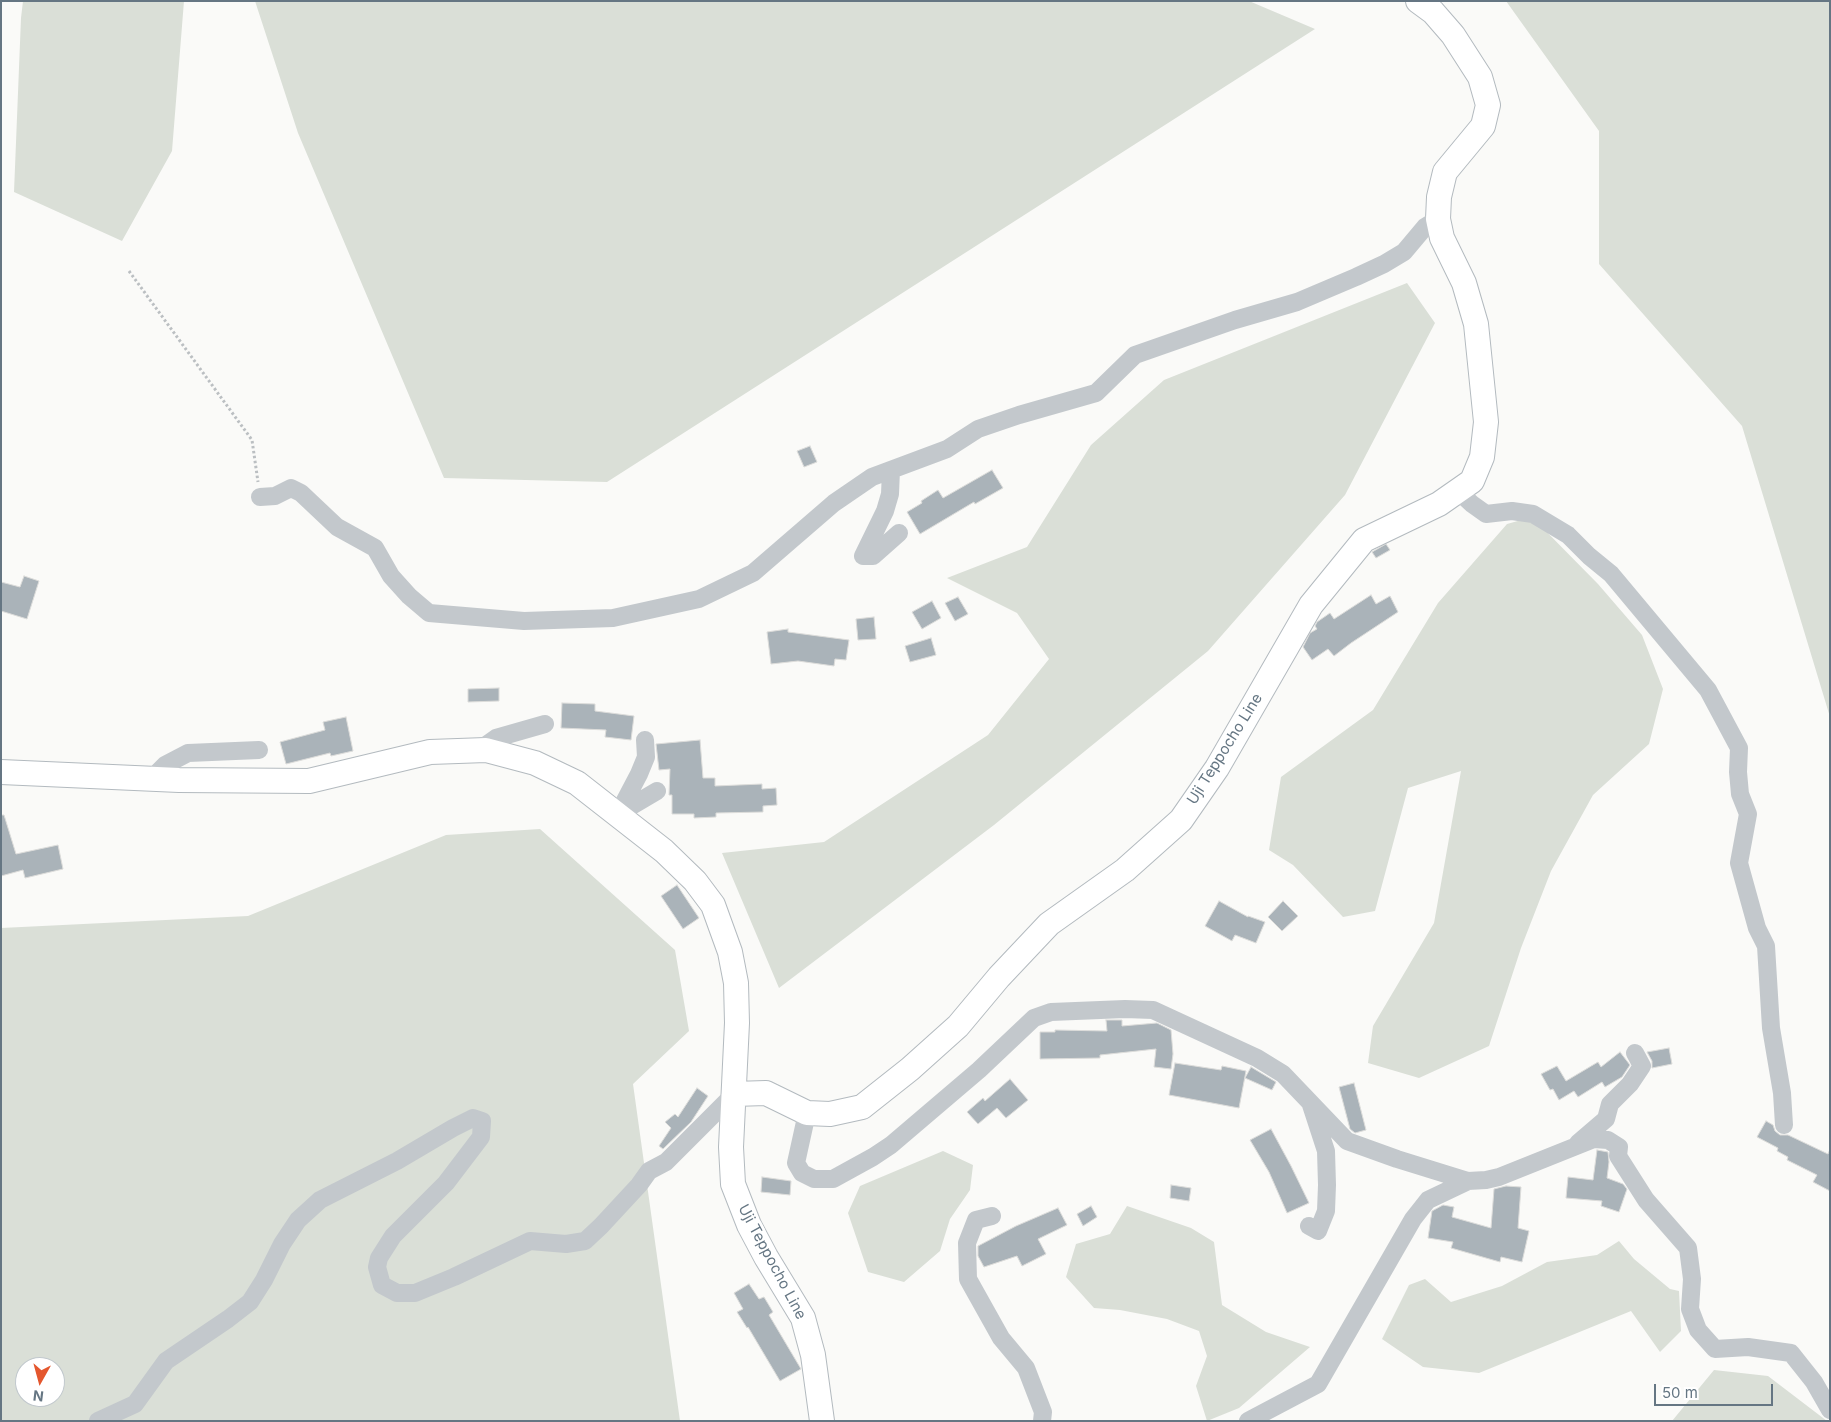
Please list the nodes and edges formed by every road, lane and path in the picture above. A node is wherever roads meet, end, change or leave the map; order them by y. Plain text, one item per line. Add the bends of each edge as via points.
1 (1418, 1) edge
2 (1438, 220) junction
3 (129, 270) dead end
4 (891, 470) junction
5 (1458, 491) junction
6 (260, 497) joint
7 (899, 534) dead end
8 (545, 724) dead end
9 (645, 740) dead end
10 (259, 750) dead end
11 (480, 750) junction
12 (1, 772) edge
13 (151, 779) junction
14 (657, 791) dead end
15 (618, 814) junction
16 (1635, 1053) dead end
17 (734, 1094) junction
18 (1309, 1100) junction
19 (807, 1113) junction
20 (1784, 1125) dead end
21 (1576, 1145) junction
22 (1468, 1181) junction
23 (992, 1216) dead end
24 (1309, 1226) dead end
25 (1830, 1410) edge
26 (98, 1421) edge
27 (822, 1421) edge
28 (1042, 1421) edge
29 (1248, 1421) edge

1 - 2 main road, Uji Teppocho Line via 1433,12 1453,35 1480,77 1488,105 1482,126 1445,172
2 - 4 street via 1425,227 1404,252 1356,277 1297,302 1135,355 1096,393 978,429 947,450
2 - 5 main road, Uji Teppocho Line via 1476,324 1486,422 1482,457 1472,481
3 - 6 path via 252,440
4 - 6 street via 872,476 834,503 753,573 699,599 613,618 524,621 429,613 390,576 375,548 337,527 301,493 291,488 275,496
4 - 7 street via 890,494 863,556 873,556
5 - 19 main road, Uji Teppocho Line via 1439,504 1364,540 1311,605 1217,768 1181,820 1125,870 1049,924 958,1026 910,1070 862,1107 830,1114
5 - 20 street via 1486,514 1512,511 1533,514 1568,534 1611,574 1708,690 1739,748 1740,794 1748,814 1739,863 1757,928 1766,946 1771,1028
8 - 11 street via 496,738
9 - 15 street via 646,757
10 - 13 street via 188,754 165,766
11 - 13 main road via 430,752 309,781
11 - 15 main road via 535,762 577,783
12 - 13 main road
14 - 15 street
15 - 17 main road via 664,850 695,881 713,905 723,929 736,983
16 - 21 street via 1642,1066 1610,1104 1606,1119
17 - 19 main road, Uji Teppocho Line via 766,1093
17 - 26 street via 666,1162 649,1172 585,1241 566,1244 530,1241 415,1293 397,1293 382,1285 378,1258 393,1236 446,1183 482,1138 482,1121 473,1118 453,1128 320,1200 298,1220 250,1302 166,1360 134,1404
17 - 27 main road, Uji Teppocho Line via 733,1184 749,1225 803,1318
18 - 19 street via 1283,1074 1257,1058 1153,1010 1125,1009 1051,1012 1034,1018 986,1064 891,1145 833,1179 814,1179 802,1173 796,1163
18 - 22 street via 1347,1141
18 - 24 street via 1326,1151 1327,1185 1326,1211 1318,1231
21 - 22 street via 1499,1177
21 - 25 street via 1594,1139 1608,1140 1619,1147 1618,1156 1646,1200 1688,1248 1692,1280 1690,1309 1698,1330 1715,1349 1748,1347 1791,1353 1814,1382
22 - 29 street via 1428,1200 1318,1384
23 - 28 street via 976,1220 967,1242 968,1279 1001,1338 1026,1368 1043,1412

